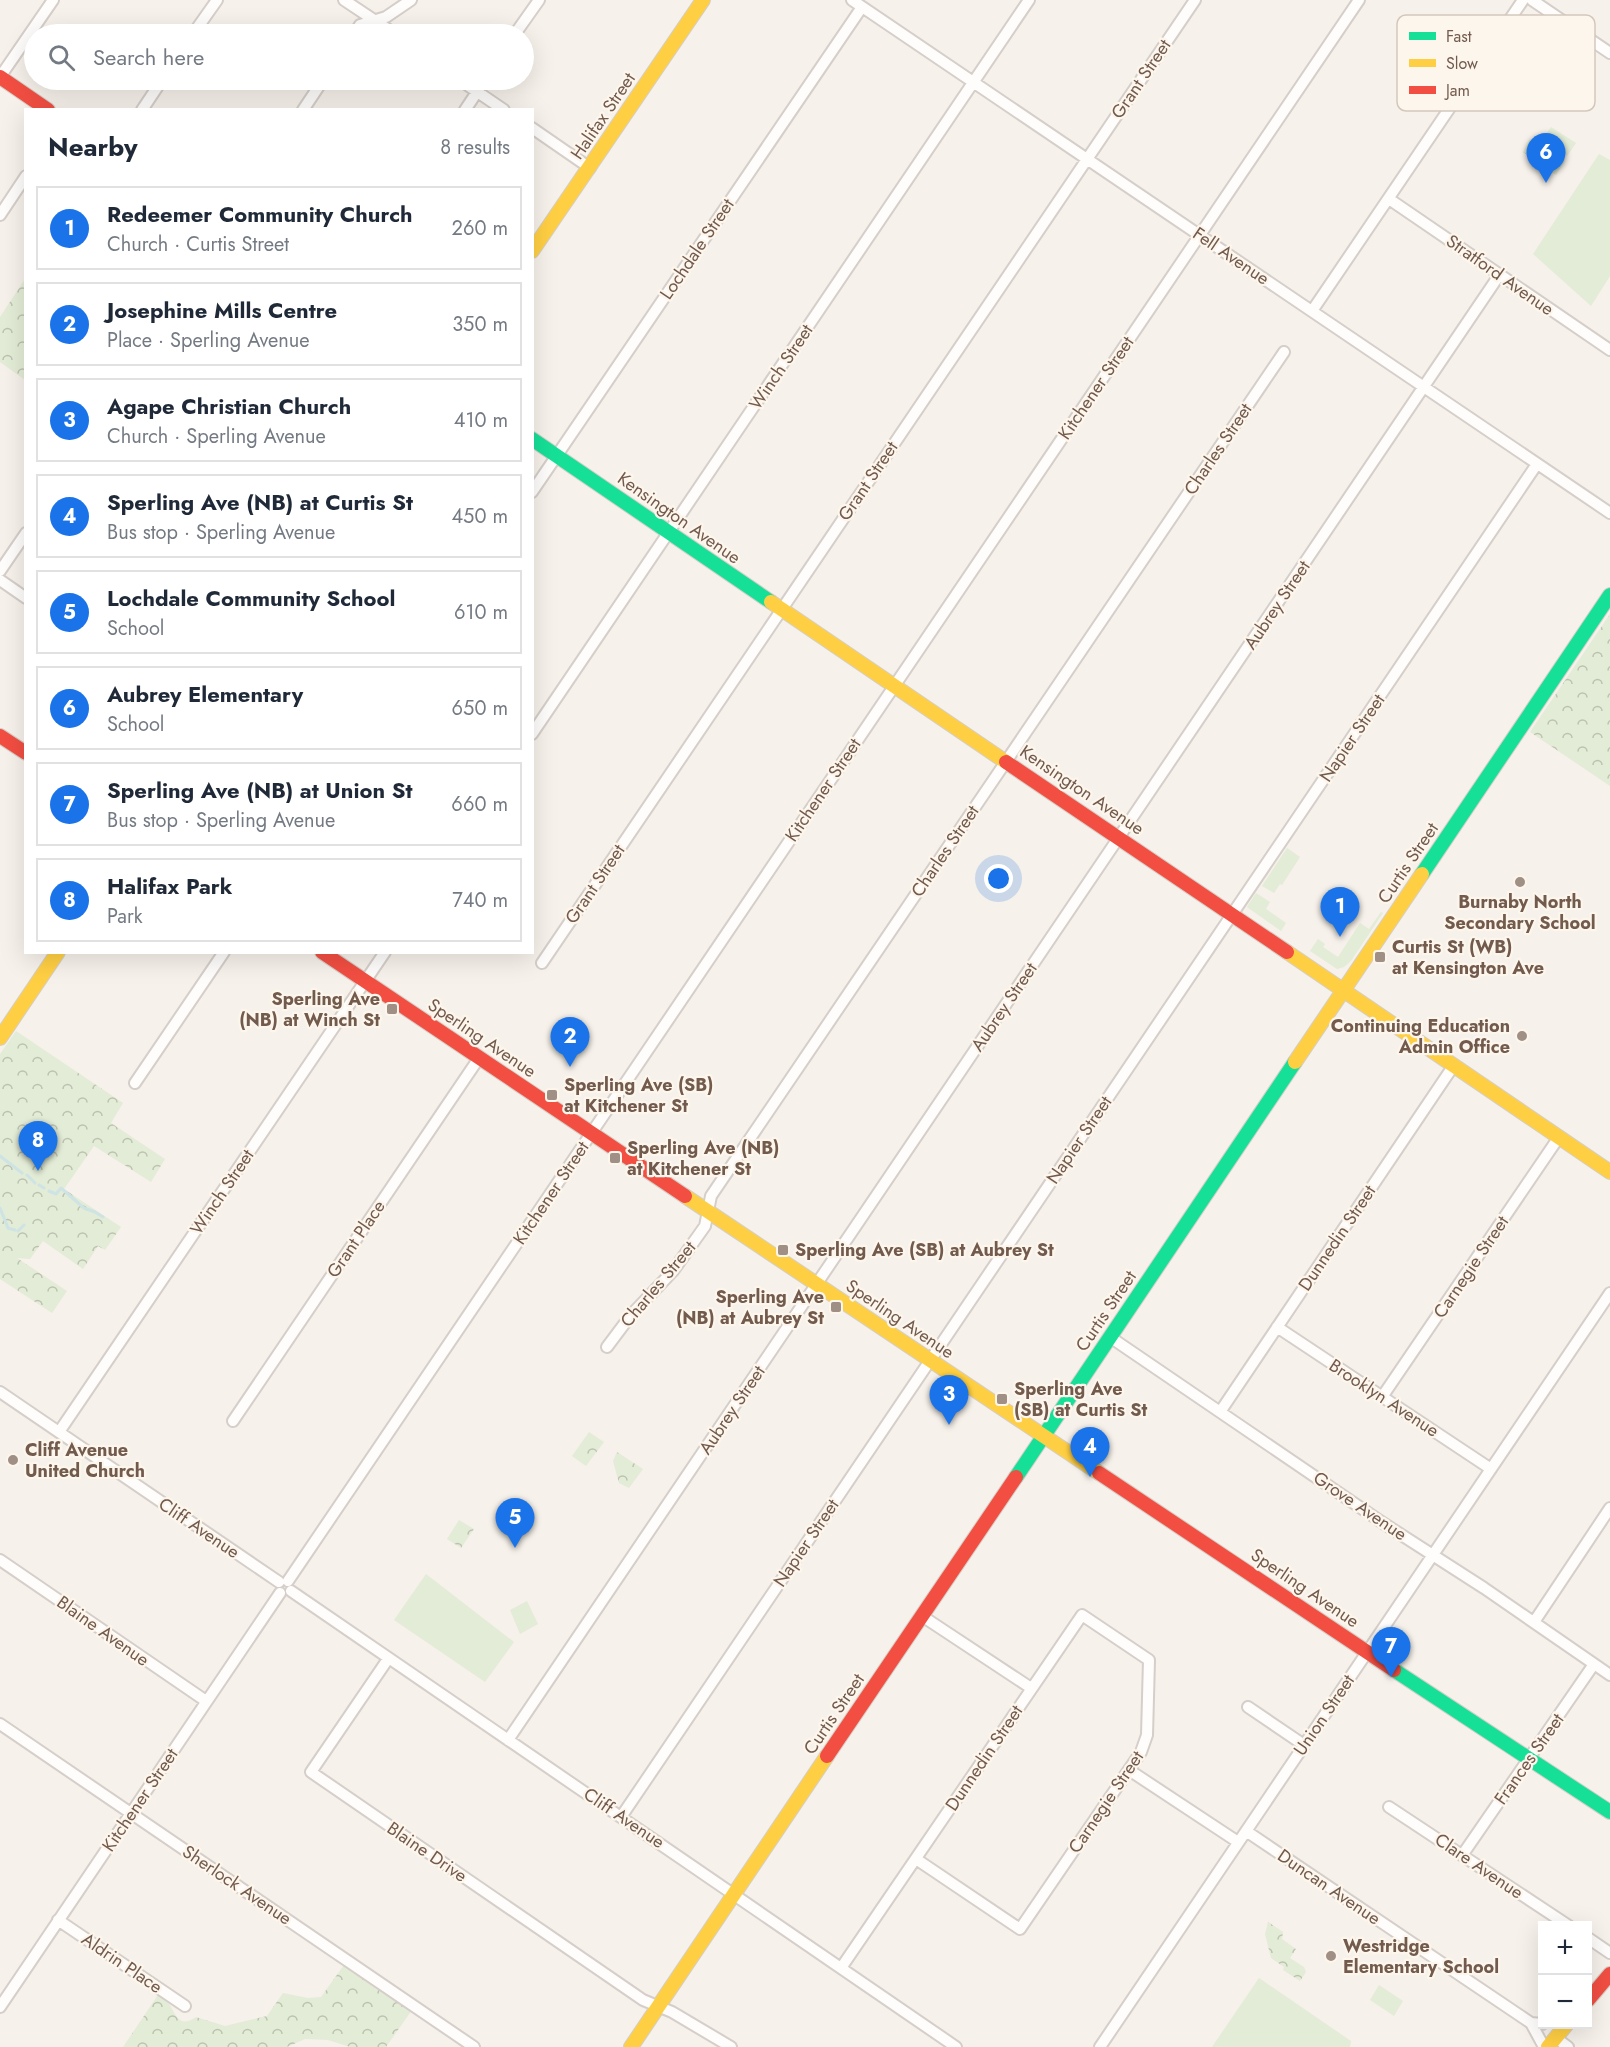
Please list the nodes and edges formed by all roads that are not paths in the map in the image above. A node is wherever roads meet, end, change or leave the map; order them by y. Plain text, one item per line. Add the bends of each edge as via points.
1 (53, 0) edge
2 (217, 0) edge
3 (344, 0) edge
4 (411, 0) edge
5 (539, 0) edge
6 (703, 0) edge
7 (1029, 0) edge
8 (1195, 0) edge
9 (1359, 0) edge
10 (1523, 0) edge
11 (1532, 0) edge
12 (857, 3) edge
13 (1513, 15) edge
14 (1554, 15) edge
15 (374, 21) junction
16 (36, 24) edge
17 (200, 24) edge
18 (364, 24) edge
19 (379, 24) edge
20 (522, 24) edge
21 (24, 42) edge
22 (1595, 43) edge
23 (1610, 53) edge
24 (0, 77) edge
25 (975, 82) junction
26 (155, 90) edge
27 (316, 90) edge
28 (474, 90) edge
29 (477, 92) junction
30 (45, 108) edge
31 (143, 108) edge
32 (304, 108) edge
33 (466, 108) edge
34 (501, 108) edge
35 (1448, 111) edge
36 (534, 130) edge
37 (1087, 158) junction
38 (590, 168) junction
39 (24, 179) edge
40 (1389, 199) junction
41 (0, 215) edge
42 (1200, 235) junction
43 (534, 248) edge
44 (1500, 274) junction
45 (1312, 311) junction
46 (1610, 350) edge
47 (1284, 352) dead end
48 (1425, 388) junction
49 (534, 440) edge
50 (557, 456) junction
51 (1537, 464) junction
52 (534, 489) edge
53 (1610, 513) edge
54 (669, 533) junction
55 (24, 536) edge
56 (0, 571) edge
57 (0, 580) edge
58 (1610, 595) edge
59 (24, 597) edge
60 (781, 609) junction
61 (894, 686) junction
62 (534, 731) edge
63 (0, 736) edge
64 (24, 752) edge
65 (1007, 760) junction
66 (1119, 837) junction
67 (1233, 914) junction
68 (57, 954) edge
69 (223, 954) edge
70 (325, 954) edge
71 (384, 954) edge
72 (542, 963) dead end
73 (365, 981) junction
74 (1344, 990) junction
75 (0, 1038) edge
76 (479, 1058) junction
77 (1454, 1065) junction
78 (135, 1083) dead end
79 (592, 1133) junction
80 (1559, 1137) junction
81 (1610, 1172) edge
82 (708, 1211) junction
83 (816, 1284) junction
84 (1610, 1293) edge
85 (1277, 1327) junction
86 (1110, 1337) junction
87 (607, 1347) dead end
88 (930, 1360) junction
89 (0, 1392) edge
90 (1382, 1396) junction
91 (1220, 1412) junction
92 (233, 1421) dead end
93 (59, 1432) junction
94 (1043, 1436) junction
95 (1491, 1469) junction
96 (1610, 1508) edge
97 (1432, 1554) junction
98 (0, 1560) edge
99 (285, 1587) junction
100 (922, 1616) junction
101 (1534, 1622) junction
102 (1367, 1652) junction
103 (388, 1659) junction
104 (1149, 1660) joint
105 (1594, 1664) junction
106 (1610, 1674) edge
107 (1031, 1688) junction
108 (206, 1701) junction
109 (1248, 1707) dead end
110 (0, 1724) edge
111 (508, 1740) junction
112 (1304, 1745) junction
113 (1528, 1759) junction
114 (1129, 1770) junction
115 (1389, 1807) dead end
116 (1610, 1812) edge
117 (131, 1813) junction
118 (621, 1817) junction
119 (1246, 1831) junction
120 (1238, 1842) junction
121 (1463, 1854) junction
122 (916, 1859) junction
123 (734, 1894) junction
124 (58, 1920) junction
125 (1562, 1921) edge
126 (1592, 1941) edge
127 (1610, 1953) edge
128 (841, 1968) junction
129 (1610, 1974) edge
130 (1592, 1994) edge
131 (185, 2006) dead end
132 (659, 2006) junction
133 (0, 2007) edge
134 (1538, 2023) edge
135 (1540, 2029) edge
136 (1558, 2035) edge
137 (474, 2047) edge
138 (631, 2047) edge
139 (731, 2047) edge
140 (956, 2047) edge
141 (1100, 2047) edge
142 (1544, 2047) edge
143 (1568, 2047) edge

1 - 16 street
2 - 17 street
3 - 15 street
4 - 15 street
5 - 20 street
6 - 38 street, Halifax Street
7 - 25 street, Winch Street
8 - 37 street, Grant Street
9 - 42 street, Kitchener Street
10 - 13 street
11 - 14 street
12 - 25 street, Fell Avenue
12 - 50 street, Lochdale Street
15 - 18 street
15 - 19 street
21 - 24 street
22 - 23 street
24 - 30 street
25 - 37 street, Fell Avenue
25 - 54 street, Winch Street
26 - 31 street
27 - 32 street
28 - 29 street
29 - 33 street
29 - 34 street
35 - 40 street
36 - 38 street
37 - 42 street, Fell Avenue
37 - 60 street, Grant Street
38 - 43 street, Halifax Street
39 - 41 street
40 - 44 street, Stratford Avenue
40 - 45 street
42 - 45 street, Fell Avenue
42 - 61 street, Kitchener Street
44 - 46 street, Stratford Avenue
44 - 48 street, Aubrey Street
45 - 48 street, Fell Avenue
47 - 65 street, Charles Street
48 - 51 street, Fell Avenue
48 - 66 street, Aubrey Street
49 - 50 street, Kensington Avenue
50 - 52 street, Lochdale Street
50 - 54 street, Kensington Avenue
51 - 53 street, Fell Avenue
51 - 67 street, Napier Street
54 - 60 street, Kensington Avenue
54 - 62 street, Winch Street
55 - 56 street
57 - 59 street
58 - 74 street, Curtis Street
60 - 61 street, Kensington Avenue
60 - 72 street, Grant Street
61 - 65 street, Kensington Avenue
61 - 79 street, Kitchener Street
63 - 64 street
65 - 66 street, Kensington Avenue
65 - 82 street, Charles Street via 711,1196
66 - 67 street, Kensington Avenue
66 - 83 street, Aubrey Street
67 - 74 street, Kensington Avenue
67 - 88 street, Napier Street
68 - 75 street
69 - 78 street
70 - 73 street, Sperling Avenue
71 - 73 street, Winch Street
73 - 76 street, Sperling Avenue
73 - 93 street, Winch Street
74 - 77 street, Kensington Avenue
74 - 86 street, Curtis Street
76 - 79 street, Sperling Avenue
76 - 92 street, Grant Place
77 - 80 street, Kensington Avenue
77 - 85 street, Dunnedin Street
79 - 82 street, Sperling Avenue
79 - 99 street, Kitchener Street
80 - 81 street, Kensington Avenue
80 - 90 street, Carnegie Street
82 - 83 street, Sperling Avenue
82 - 87 street, Charles Street via 705,1226 678,1265
83 - 88 street, Sperling Avenue
83 - 111 street, Aubrey Street
84 - 95 street, Union Street
85 - 90 street, Brooklyn Avenue
85 - 91 street, Dunnedin Street
86 - 91 street, Grove Avenue
86 - 94 street, Curtis Street
88 - 94 street, Sperling Avenue
88 - 118 street, Napier Street
89 - 93 street, Cliff Avenue
90 - 95 street, Brooklyn Avenue
91 - 97 street, Grove Avenue
93 - 99 street, Cliff Avenue
94 - 100 street, Curtis Street
94 - 102 street, Sperling Avenue
95 - 97 street, Union Street
96 - 101 street
97 - 101 street, Grove Avenue
97 - 102 street, Union Street
98 - 108 street, Blaine Avenue
99 - 103 street, Cliff Avenue
99 - 108 street, Kitchener Street
100 - 107 street
100 - 123 street, Curtis Street
101 - 105 street, Grove Avenue
102 - 112 street, Union Street
102 - 113 street, Sperling Avenue
103 - 111 street, Cliff Avenue
103 - 132 street, Blaine Drive via 310,1772 634,1994
104 - 107 street, Dunnedin Street via 1082,1615
104 - 114 street, Carnegie Street via 1147,1735
105 - 106 street, Grove Avenue
105 - 113 street, Frances Street
107 - 122 street, Dunnedin Street
108 - 117 street, Kitchener Street
109 - 112 street
110 - 117 street, Sherlock Avenue
111 - 118 street, Cliff Avenue
112 - 119 street, Union Street
113 - 116 street, Sperling Avenue
113 - 121 street, Frances Street
114 - 120 street
114 - 122 street, Carnegie Street via 1020,1929
115 - 121 street, Clare Avenue
117 - 124 street, Kitchener Street
117 - 137 street, Sherlock Avenue
118 - 123 street, Cliff Avenue
119 - 120 street, Union Street
119 - 134 street, Duncan Avenue
120 - 141 street, Union Street
121 - 125 street, Clare Avenue
122 - 128 street, Dunnedin Street
123 - 128 street, Cliff Avenue
123 - 132 street, Curtis Street
124 - 131 street, Aldrin Place
124 - 133 street, Kitchener Street
126 - 127 street
128 - 140 street, Cliff Avenue
129 - 130 street
132 - 138 street, Curtis Street
132 - 139 street
135 - 142 street, Duncan Avenue
136 - 143 street, Duncan Avenue

